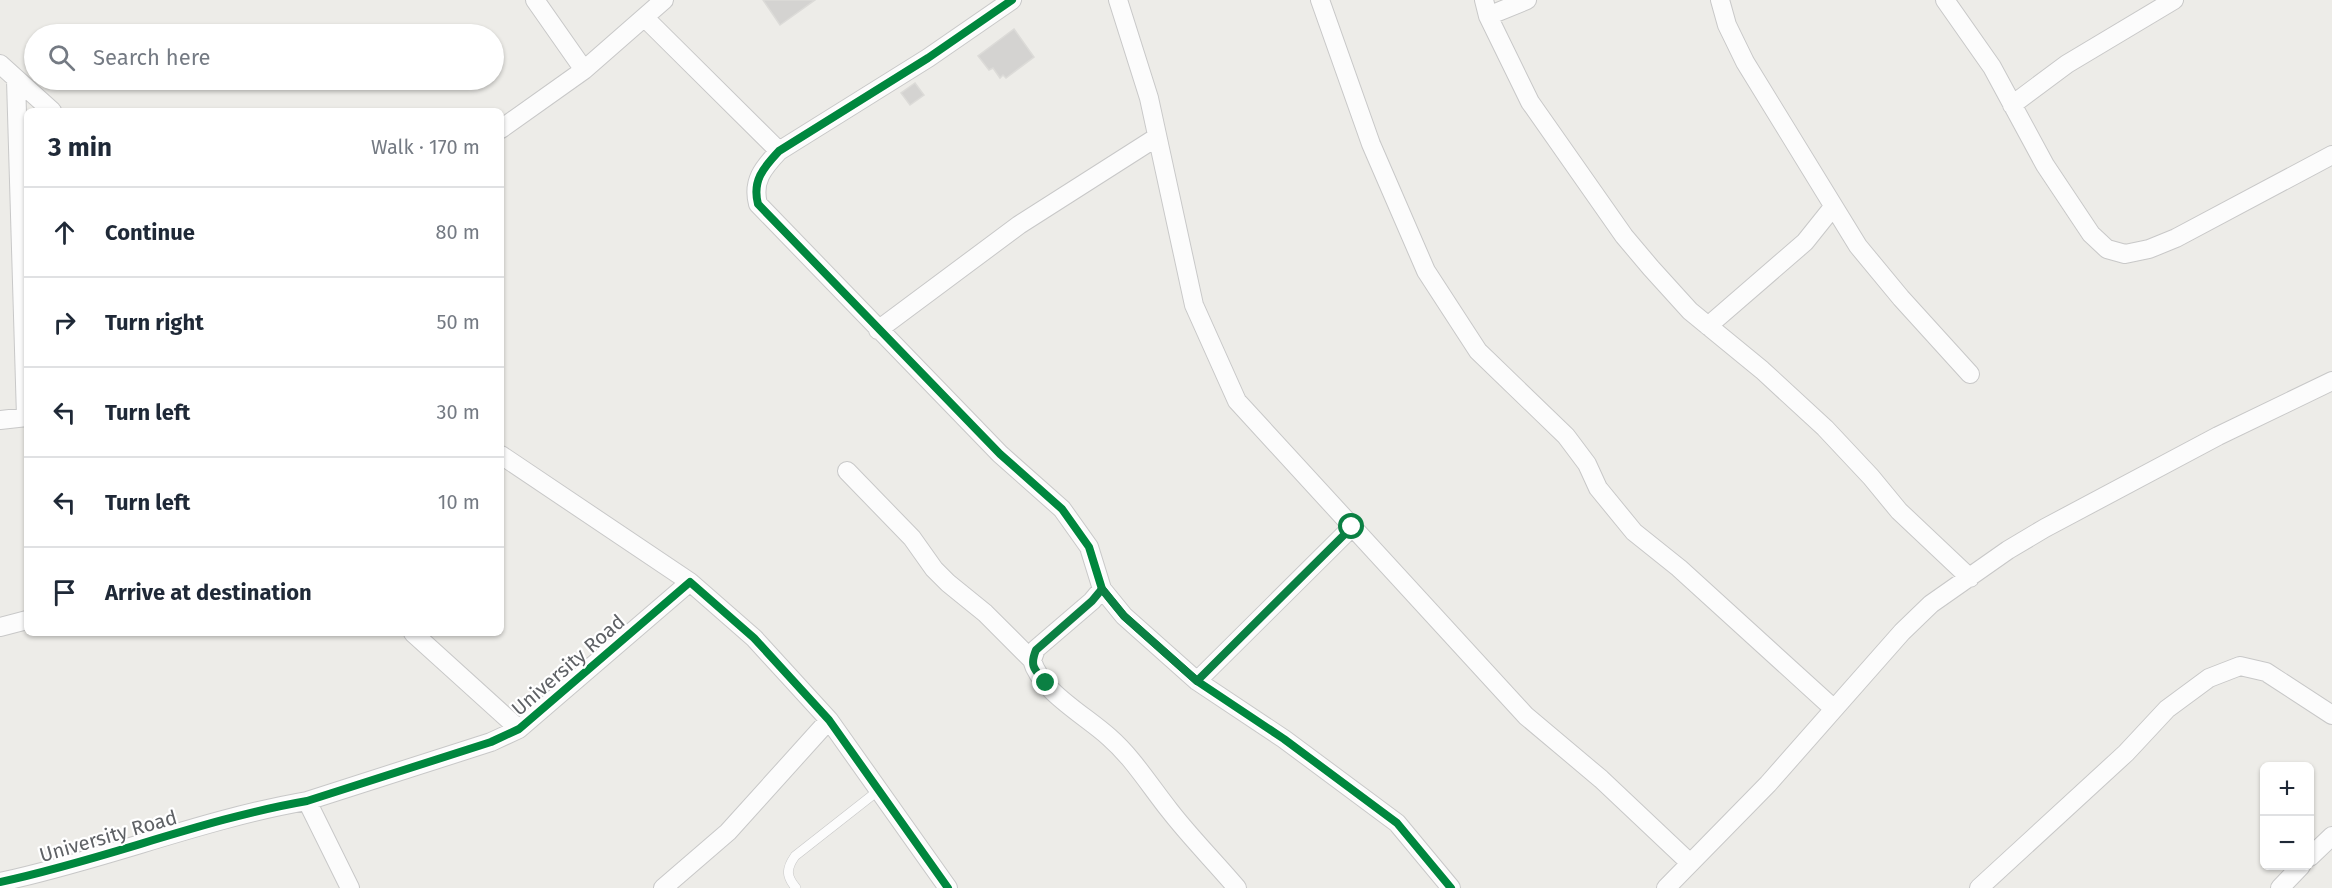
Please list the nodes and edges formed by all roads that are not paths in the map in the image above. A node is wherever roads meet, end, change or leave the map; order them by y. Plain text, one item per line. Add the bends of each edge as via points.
1 (535, 0) edge
2 (664, 0) edge
3 (1012, 0) edge
4 (1118, 0) edge
5 (1320, 0) edge
6 (1527, 0) edge
7 (1719, 0) edge
8 (1945, 0) edge
9 (2174, 0) edge
10 (1486, 8) edge
11 (645, 18) junction
12 (0, 64) edge
13 (584, 70) junction
14 (16, 80) junction
15 (24, 87) edge
16 (28, 90) edge
17 (2012, 105) junction
18 (49, 108) edge
19 (504, 127) edge
20 (1157, 137) junction
21 (779, 151) junction
22 (2332, 156) edge
23 (1833, 207) junction
24 (1708, 326) junction
25 (878, 330) junction
26 (24, 350) edge
27 (1970, 374) dead end
28 (2332, 381) edge
29 (24, 417) edge
30 (0, 420) edge
31 (504, 457) edge
32 (847, 471) dead end
33 (1352, 527) junction
34 (1970, 578) junction
35 (690, 582) junction
36 (1102, 589) junction
37 (24, 621) edge
38 (0, 627) edge
39 (416, 636) edge
40 (1032, 660) junction
41 (1197, 681) junction
42 (1834, 709) junction
43 (2332, 715) edge
44 (830, 720) junction
45 (519, 729) junction
46 (879, 789) junction
47 (307, 801) junction
48 (2332, 836) edge
49 (2314, 853) edge
50 (1690, 863) junction
51 (2297, 870) edge
52 (45, 880) edge
53 (0, 882) edge
54 (350, 888) edge
55 (663, 888) edge
56 (796, 888) edge
57 (948, 888) edge
58 (1237, 888) edge
59 (1451, 888) edge
60 (1666, 888) edge
61 (1979, 888) edge
62 (2280, 888) edge

1 - 13 street
2 - 11 street
3 - 21 street
4 - 20 street
5 - 42 street via 1371,144 1426,272 1478,351 1566,436 1587,464 1598,488 1634,532
6 - 10 street
7 - 23 street via 1745,62
8 - 17 street via 1992,67
9 - 17 street via 2067,63
10 - 24 street via 1530,102 1624,236
11 - 13 street
11 - 21 street
12 - 14 street
13 - 19 street
14 - 15 street
14 - 26 street
16 - 18 street
17 - 22 street via 2045,165 2091,234 2107,249 2125,254 2176,238
20 - 25 street via 1019,225
20 - 33 street via 1194,305 1237,400
21 - 25 street via 757,179 758,204
23 - 24 street via 1798,248
23 - 27 street via 1858,246
24 - 34 street via 1825,428 1899,511
25 - 36 street via 1000,454 1062,509 1089,547
28 - 34 street via 2044,528
29 - 30 street
31 - 35 street
32 - 40 street via 912,538 934,569
33 - 41 street
33 - 50 street via 1526,716 1601,779
34 - 42 street via 1931,604
35 - 44 street via 754,638
35 - 45 street, University Road
36 - 40 street via 1036,650
36 - 41 street via 1124,616
37 - 38 street
39 - 45 street
40 - 58 street via 1034,670 1046,683 1109,737 1138,768
41 - 59 street via 1284,739 1396,823
42 - 50 street via 1768,784
43 - 61 street via 2266,672 2240,666 2209,678 2167,709 2126,753
44 - 46 street
44 - 55 street via 728,832
45 - 47 street, University Road via 448,757
46 - 56 lane via 795,856 788,867 788,878
46 - 57 street
47 - 52 street, University Road via 185,831
47 - 54 street
48 - 49 street
50 - 60 street
51 - 62 street
52 - 53 street, University Road

